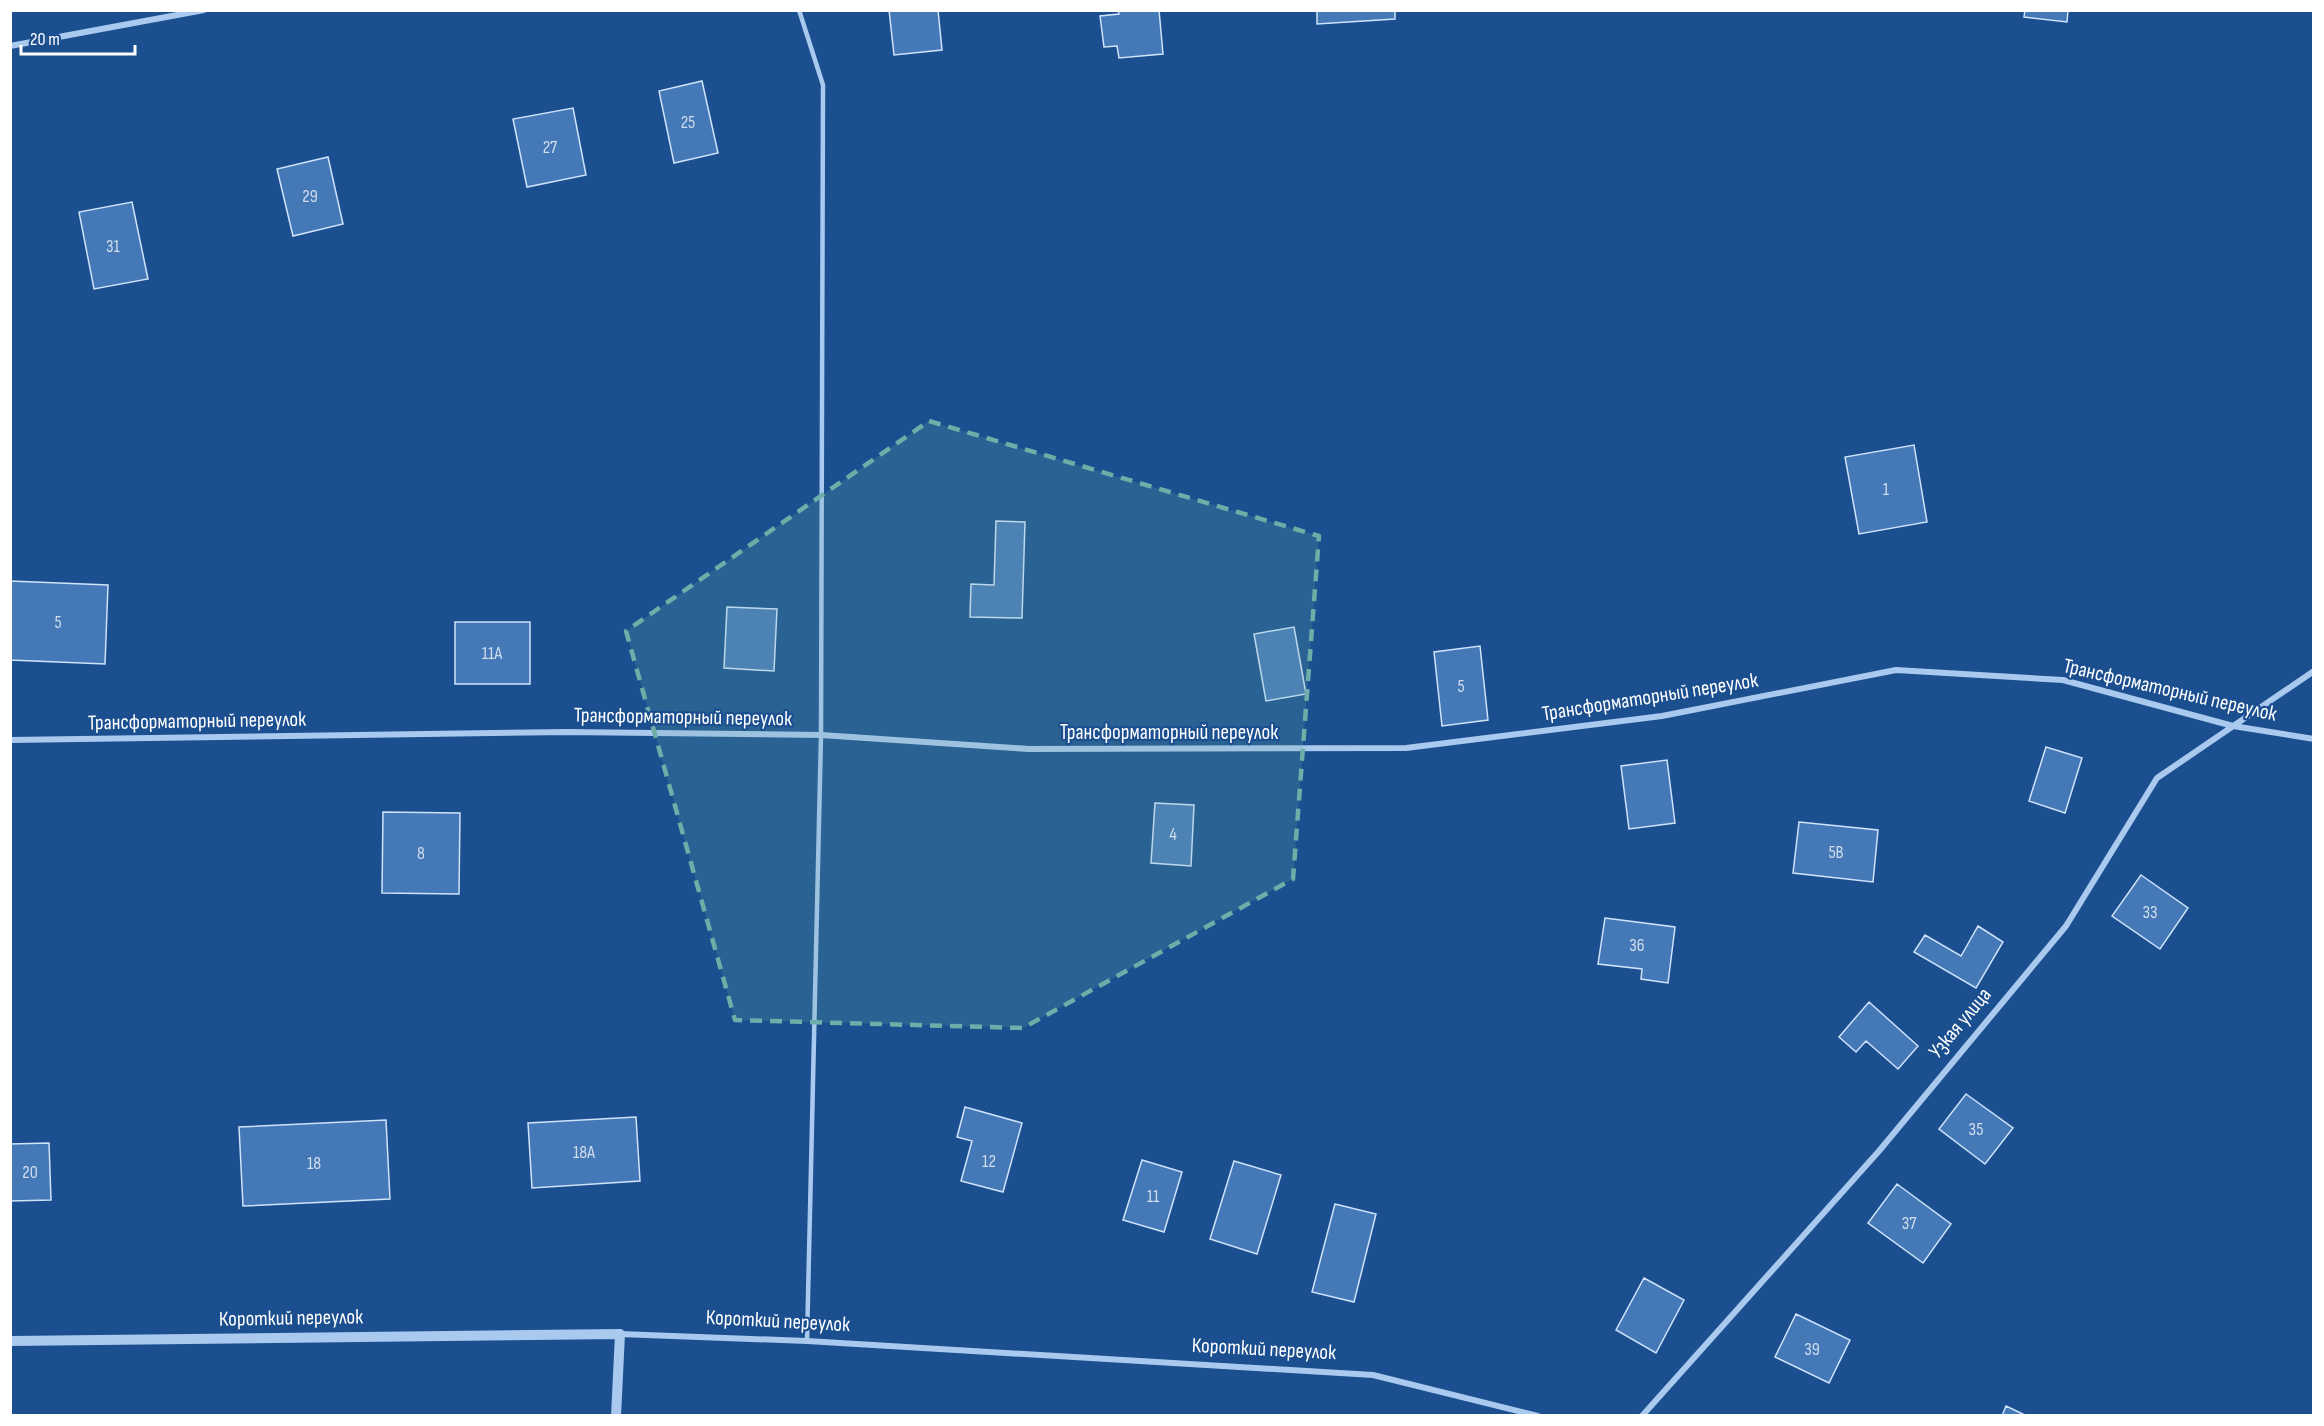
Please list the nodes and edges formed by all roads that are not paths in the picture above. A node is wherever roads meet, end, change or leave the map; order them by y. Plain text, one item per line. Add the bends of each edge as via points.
1 (204, 10) edge
2 (799, 10) edge
3 (10, 46) edge
4 (2313, 671) edge
5 (2233, 726) junction
6 (821, 735) junction
7 (2313, 739) edge
8 (10, 740) edge
9 (620, 1334) junction
10 (10, 1341) edge
11 (807, 1341) junction
12 (616, 1416) edge
13 (1538, 1416) edge
14 (1642, 1416) edge

1 - 3 street
2 - 6 lane via 823,85
4 - 5 street, Узкая улица
5 - 6 street, Трансформаторный переулок via 2063,680 1896,670 1662,716 1406,748 1029,749
5 - 7 street, Трансформаторный переулок
5 - 14 street, Узкая улица via 2157,778 2066,926 1879,1151
6 - 8 street, Трансформаторный переулок via 567,732
6 - 11 lane
9 - 10 street, Короткий переулок
9 - 11 street, Короткий переулок
9 - 12 street
11 - 13 street, Короткий переулок via 1373,1375

